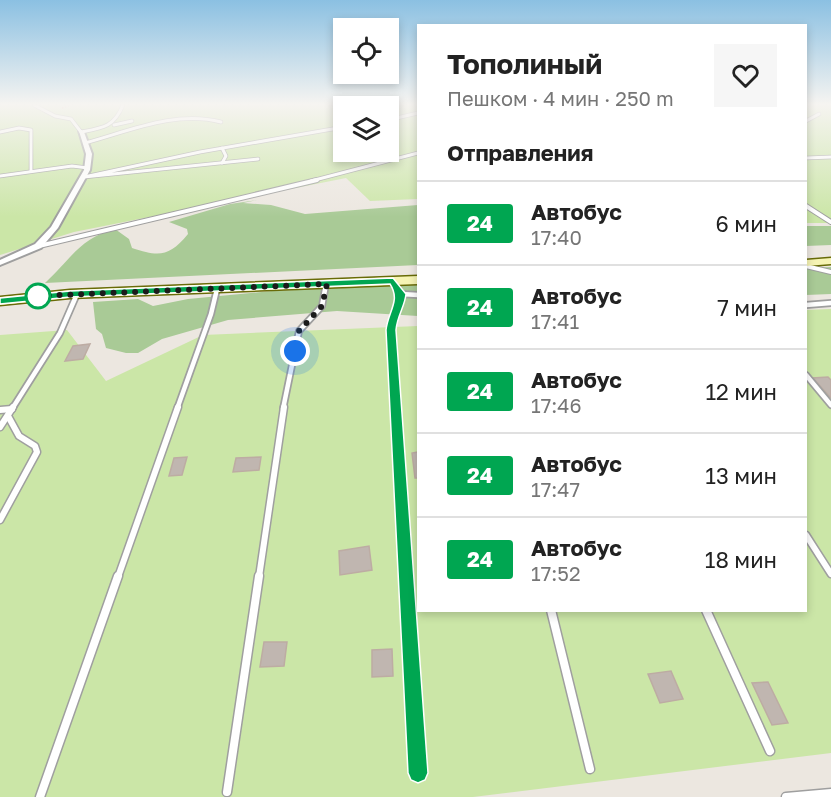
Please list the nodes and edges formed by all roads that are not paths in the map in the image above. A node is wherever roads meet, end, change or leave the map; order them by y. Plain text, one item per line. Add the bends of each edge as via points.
1 (33, 142) edge
2 (85, 142) edge
3 (256, 142) edge
4 (222, 148) junction
5 (417, 153) edge
6 (831, 157) edge
7 (807, 158) edge
8 (258, 159) dead end
9 (222, 163) junction
10 (88, 164) junction
11 (72, 166) junction
12 (31, 171) junction
13 (0, 176) edge
14 (84, 177) junction
15 (807, 207) edge
16 (831, 222) edge
17 (38, 246) junction
18 (831, 261) edge
19 (0, 263) edge
20 (807, 264) edge
21 (807, 264) edge
22 (831, 272) edge
23 (417, 280) edge
24 (393, 281) junction
25 (327, 284) junction
26 (217, 289) junction
27 (77, 294) junction
28 (401, 294) junction
29 (417, 295) edge
30 (0, 301) edge
31 (831, 303) edge
32 (807, 304) edge
33 (807, 376) edge
34 (831, 405) edge
35 (12, 409) junction
36 (0, 410) edge
37 (8, 416) junction
38 (0, 427) edge
39 (0, 520) edge
40 (807, 537) edge
41 (831, 574) edge
42 (551, 612) edge
43 (707, 612) edge
44 (770, 751) dead end
45 (590, 769) dead end
46 (418, 773) dead end
47 (227, 792) dead end
48 (831, 793) edge
49 (40, 797) edge
50 (786, 797) edge

1 - 12 lane
2 - 10 street
3 - 4 lane
4 - 9 lane via 226,156
4 - 14 lane
5 - 17 lane
6 - 7 lane
8 - 9 lane
9 - 14 lane
10 - 11 lane
10 - 11 lane
10 - 14 street
11 - 12 lane
12 - 13 lane
14 - 17 street via 54,228
15 - 16 lane
17 - 19 street
18 - 20 street
21 - 22 lane
23 - 24 street
24 - 25 street
24 - 28 lane
25 - 26 street
25 - 47 lane via 322,306 299,331 283,411
26 - 27 street
26 - 49 lane via 212,314
27 - 30 street
27 - 35 lane via 60,333
28 - 29 lane
28 - 46 lane via 391,330
31 - 32 lane
33 - 34 lane
35 - 36 lane
35 - 37 lane
37 - 38 lane
37 - 39 lane via 20,436 37,452
40 - 41 lane
42 - 45 lane
43 - 44 lane
48 - 50 lane

